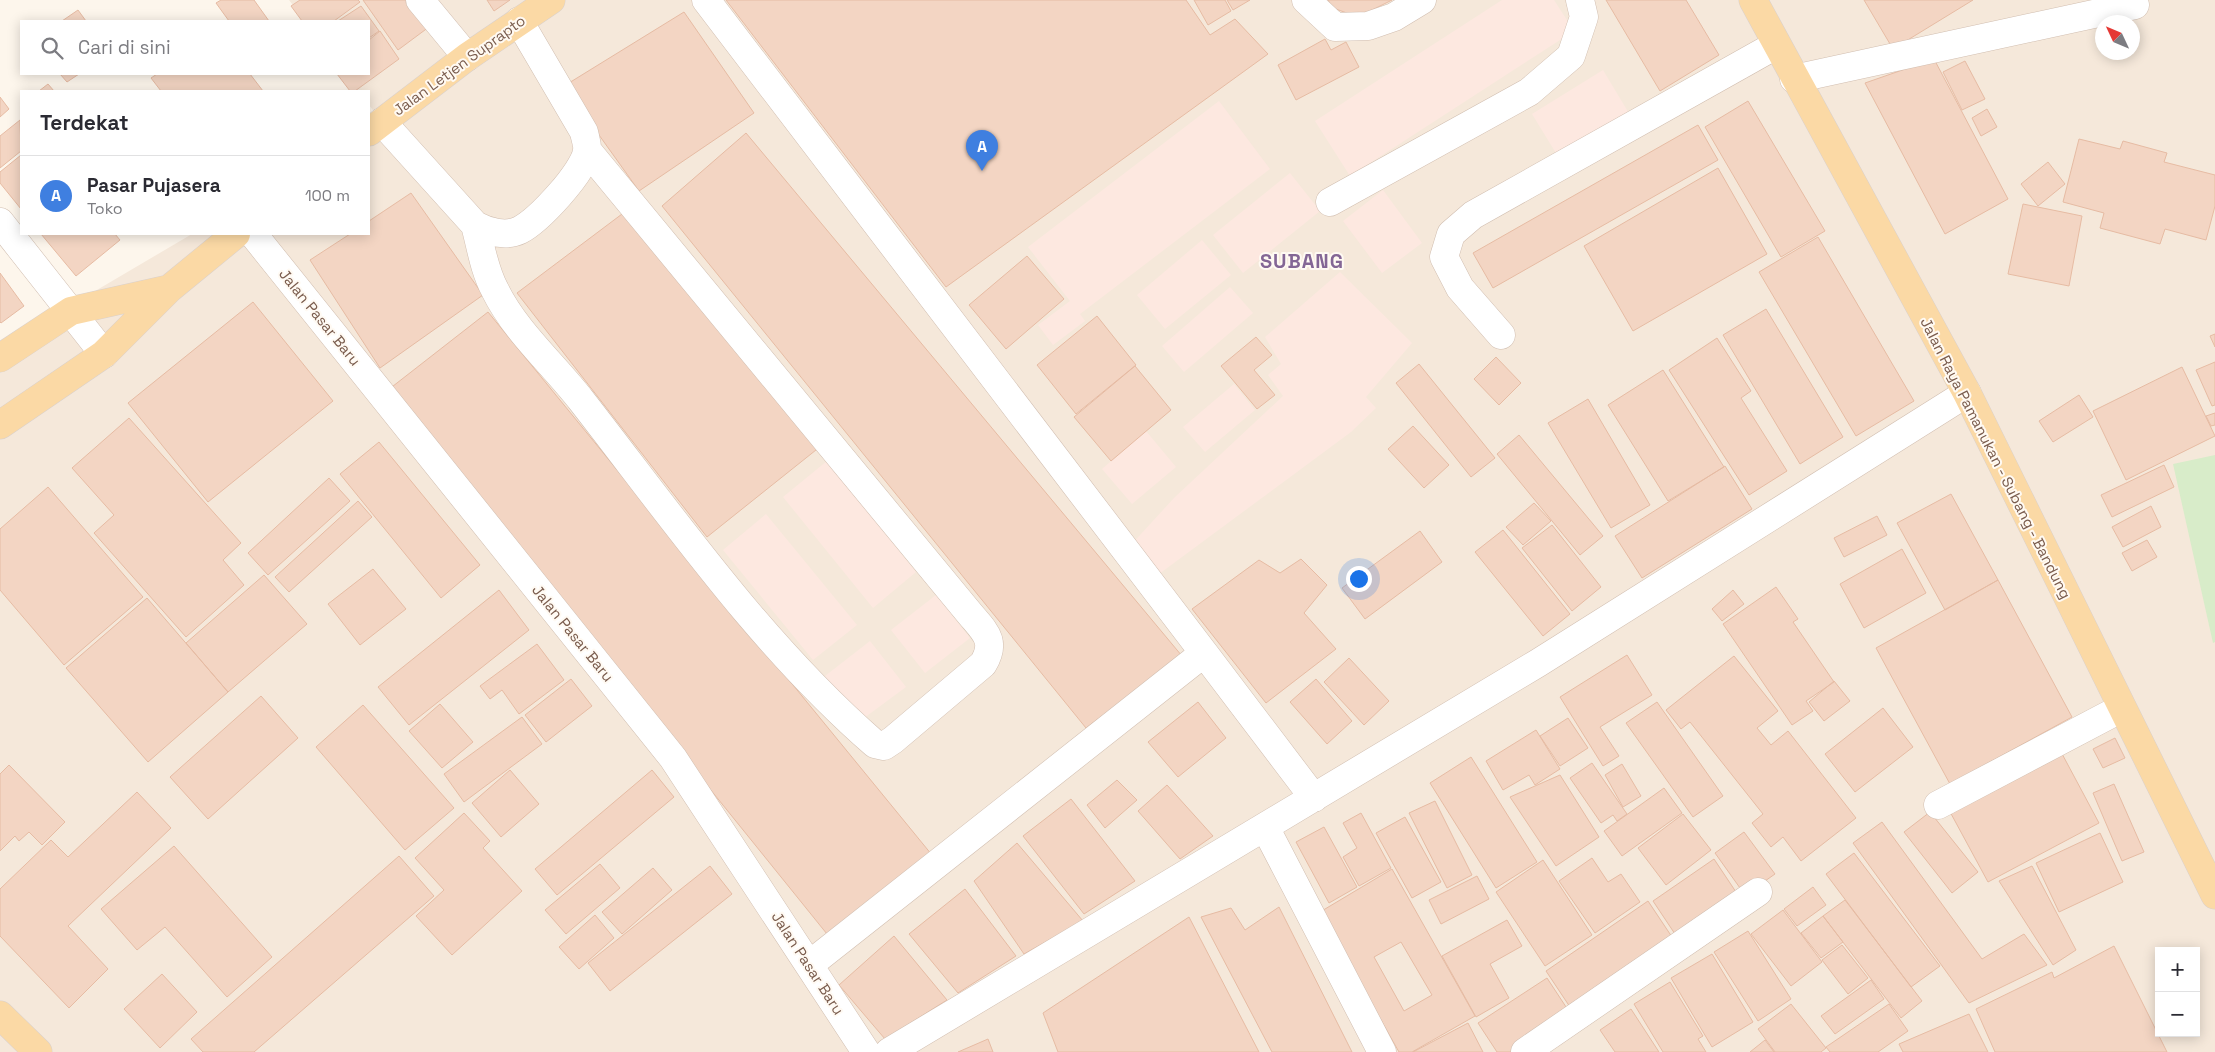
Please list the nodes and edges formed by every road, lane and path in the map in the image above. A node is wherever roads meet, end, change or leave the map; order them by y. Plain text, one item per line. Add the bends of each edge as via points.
1 (420, 0) edge
2 (551, 0) edge
3 (706, 0) edge
4 (1306, 0) edge
5 (1422, 0) edge
6 (1580, 0) edge
7 (1753, 0) edge
8 (2140, 2) edge
9 (519, 21) junction
10 (1776, 45) junction
11 (467, 57) junction
12 (1794, 79) junction
13 (375, 127) edge
14 (587, 150) junction
15 (1330, 202) dead end
16 (0, 222) edge
17 (475, 225) junction
18 (235, 235) edge
19 (254, 235) edge
20 (169, 289) junction
21 (72, 311) junction
22 (1501, 335) dead end
23 (104, 354) junction
24 (0, 358) edge
25 (1967, 392) junction
26 (0, 425) edge
27 (1204, 653) junction
28 (2122, 708) junction
29 (1314, 798) junction
30 (1938, 806) dead end
31 (1265, 828) junction
32 (1758, 892) dead end
33 (2215, 895) edge
34 (809, 965) junction
35 (0, 1015) edge
36 (38, 1052) edge
37 (885, 1052) edge
38 (1382, 1052) edge
39 (1525, 1052) edge

1 - 11 street
2 - 9 main road, Jalan Letjen Suprapto
3 - 27 street
4 - 5 street via 1335,27 1368,26 1394,17
6 - 15 street via 1584,17 1571,56 1529,92
7 - 10 main road, Jalan Raya Pamanukan - Subang - Bandung
8 - 12 street
9 - 11 main road, Jalan Letjen Suprapto
9 - 14 street via 584,132
10 - 12 main road, Jalan Raya Pamanukan - Subang - Bandung
10 - 22 street via 1473,215 1451,234 1444,257 1460,288
11 - 13 main road, Jalan Letjen Suprapto
12 - 25 main road, Jalan Raya Pamanukan - Subang - Bandung
13 - 17 street
14 - 17 street via 582,165 552,203 519,230 498,233
14 - 17 street via 990,641 990,653 983,664 893,740 884,746 875,744 780,652 580,398 516,323 489,277
16 - 21 street
18 - 20 main road
19 - 34 street, Jalan Pasar Baru via 673,758
20 - 21 main road
20 - 23 main road
21 - 23 street
21 - 24 main road
23 - 26 main road
25 - 28 main road, Jalan Raya Pamanukan - Subang - Bandung
25 - 29 street via 1538,663
27 - 29 street
27 - 34 street
28 - 30 street
28 - 33 main road, Jalan Raya Pamanukan - Subang - Bandung
29 - 31 street
31 - 37 street
31 - 38 street
32 - 39 street
34 - 37 street, Jalan Pasar Baru
35 - 36 main road

